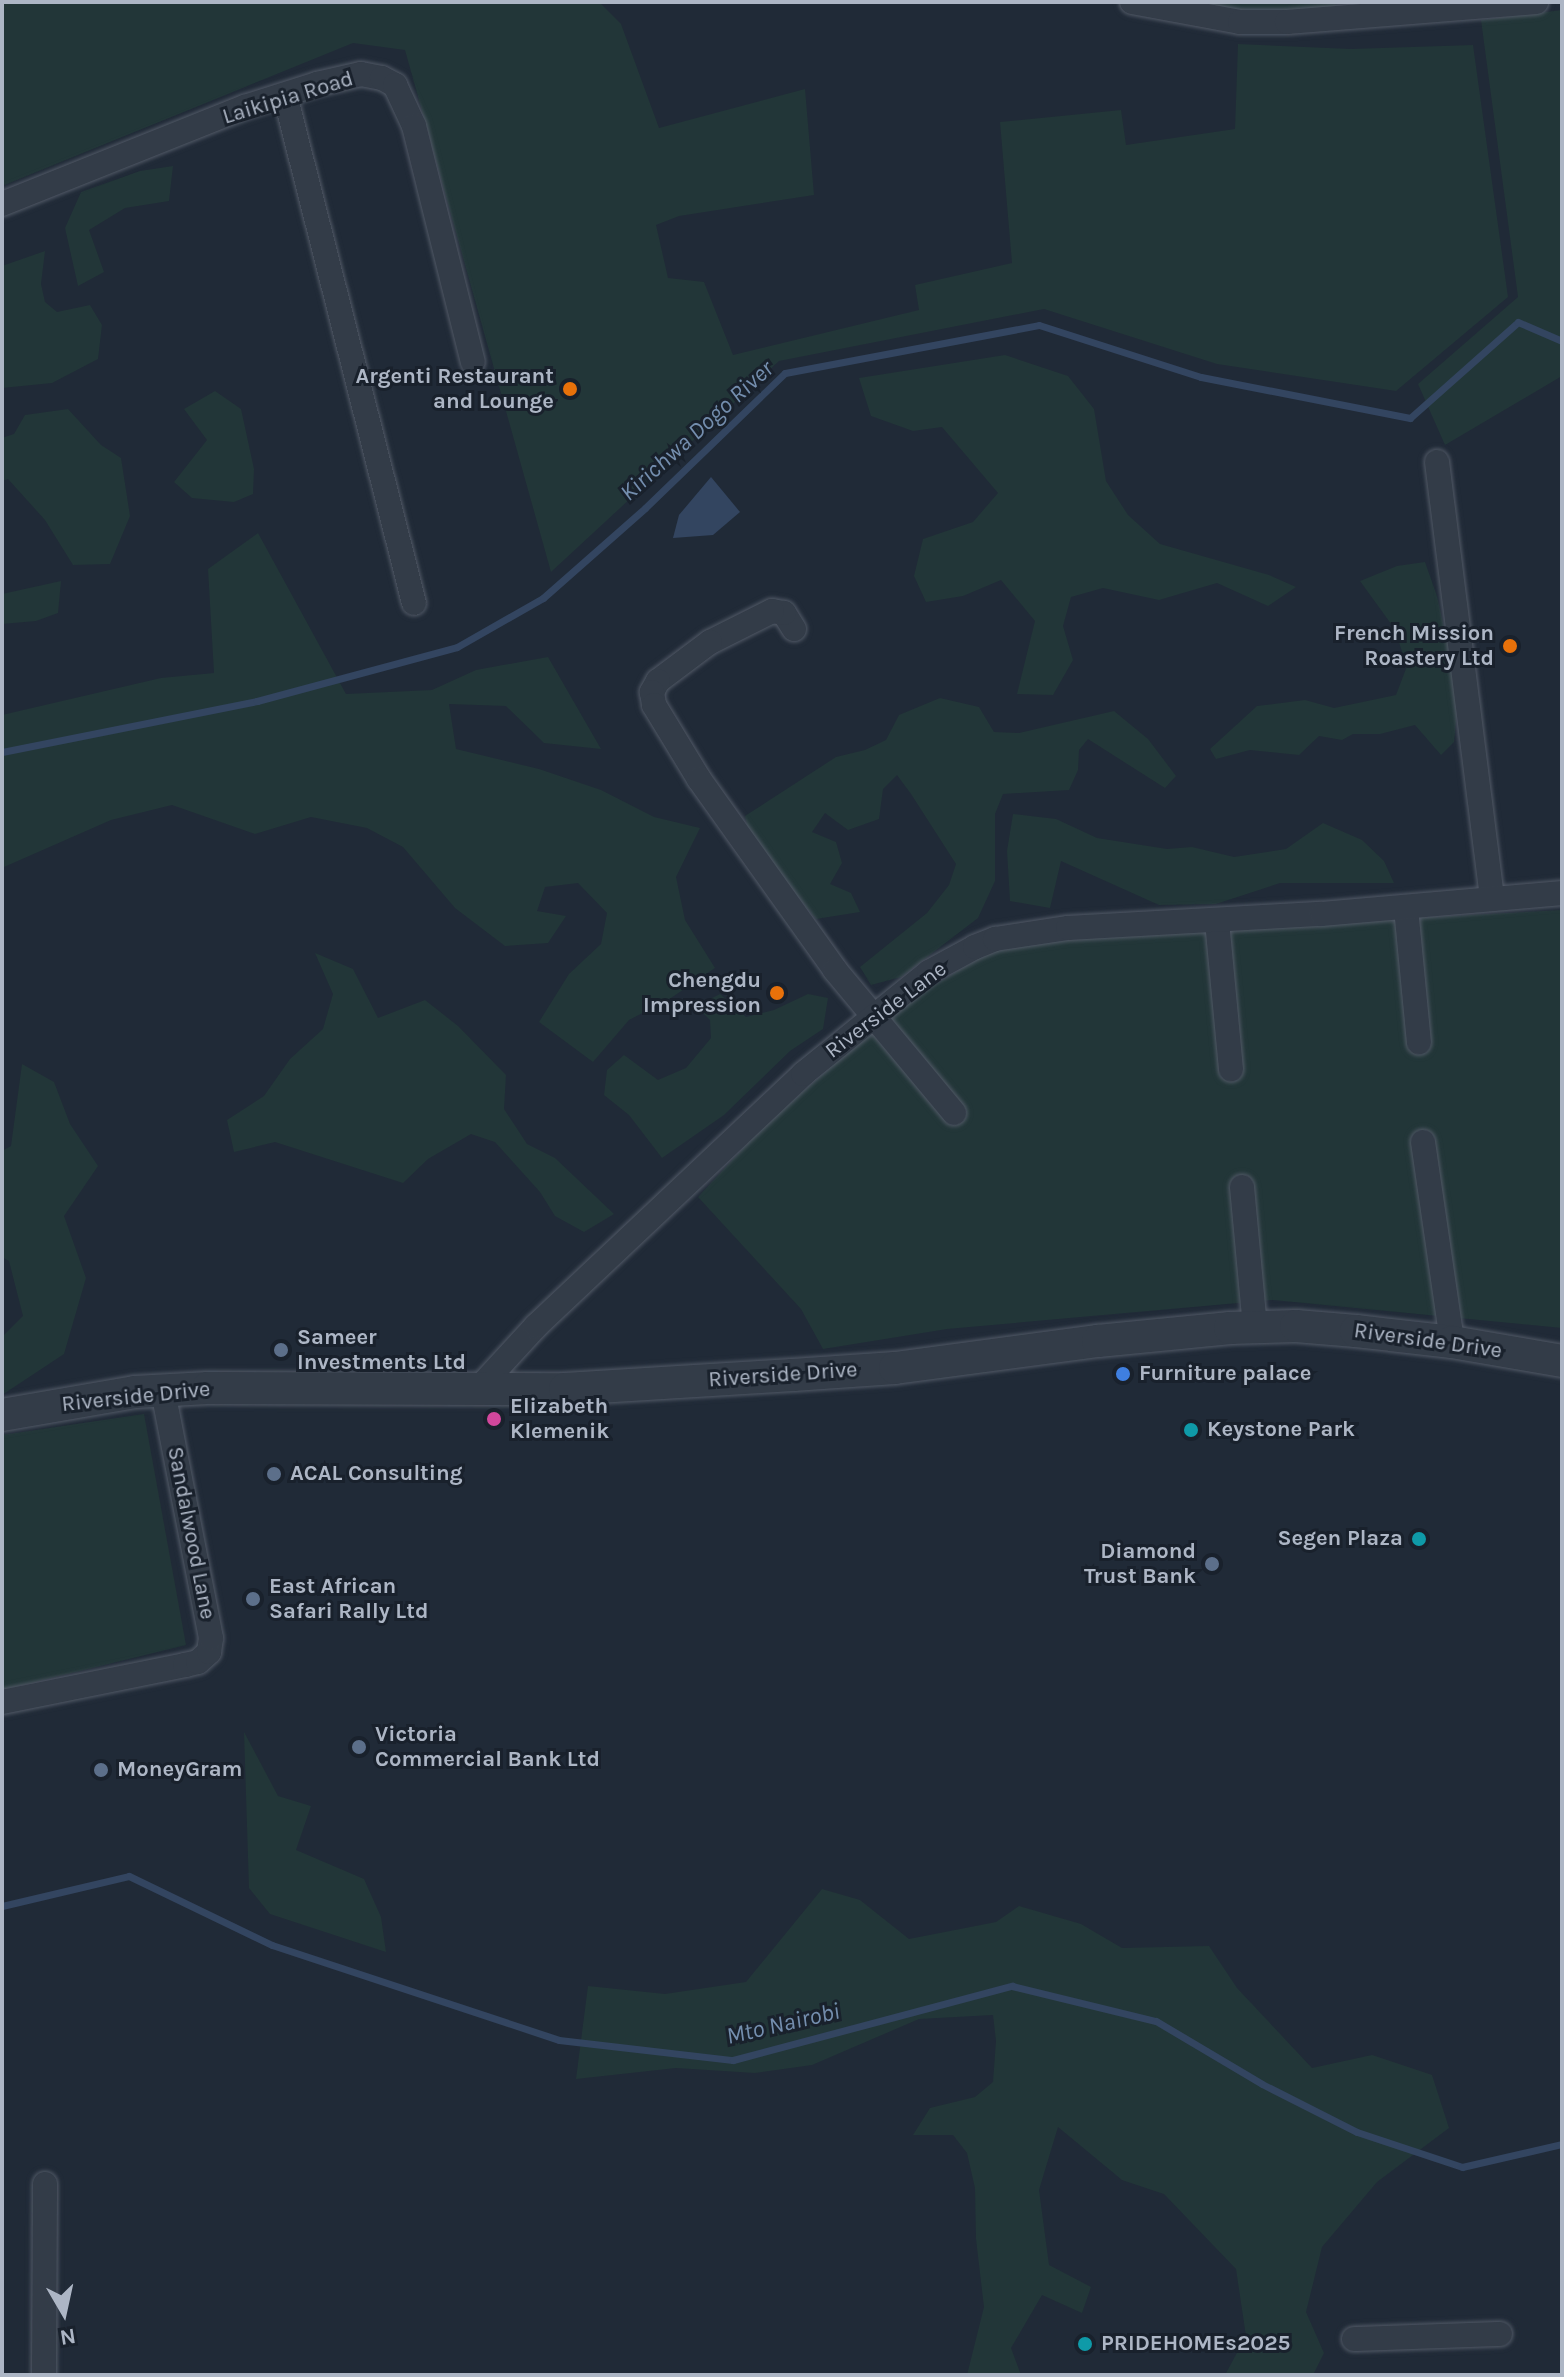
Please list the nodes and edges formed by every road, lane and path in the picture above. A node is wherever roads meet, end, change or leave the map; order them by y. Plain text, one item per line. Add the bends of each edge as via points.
1 (1132, 2) edge
2 (1536, 2) edge
3 (285, 95) junction
4 (2, 204) edge
5 (473, 362) dead end
6 (1437, 462) dead end
7 (414, 603) dead end
8 (794, 629) dead end
9 (1562, 893) edge
10 (1492, 899) junction
11 (1406, 908) junction
12 (1217, 921) junction
13 (871, 1017) junction
14 (1419, 1042) dead end
15 (1231, 1069) dead end
16 (954, 1113) dead end
17 (1423, 1142) dead end
18 (1242, 1187) dead end
19 (1255, 1327) junction
20 (1452, 1342) junction
21 (1562, 1361) edge
22 (479, 1388) junction
23 (163, 1391) junction
24 (2, 1415) edge
25 (2, 1702) edge
26 (45, 2184) dead end
27 (1500, 2334) dead end
28 (1354, 2339) dead end
29 (44, 2375) edge

1 - 2 street via 1240,22 1287,22
3 - 4 street, Laikipia Road
3 - 5 street, Laikipia Road via 361,74 395,85 406,102 424,161
3 - 7 street
6 - 10 street
8 - 13 street via 784,613 772,611 710,642 658,681 652,692 654,705 699,779
9 - 10 street, Riverside Lane
10 - 11 street, Riverside Lane
11 - 12 street, Riverside Lane
11 - 14 street
12 - 13 street, Riverside Lane via 1068,928 995,939 929,972
12 - 15 street
13 - 16 street
13 - 22 street, Riverside Lane via 803,1074 536,1326
17 - 20 street
18 - 19 street
19 - 20 street, Riverside Drive via 1296,1326
19 - 22 street, Riverside Drive via 895,1368 565,1389
20 - 21 street, Riverside Drive
22 - 23 street, Riverside Drive
23 - 24 street, Riverside Drive
23 - 25 street, Sandalwood Lane via 211,1638 209,1652 198,1662
26 - 29 street
27 - 28 street

